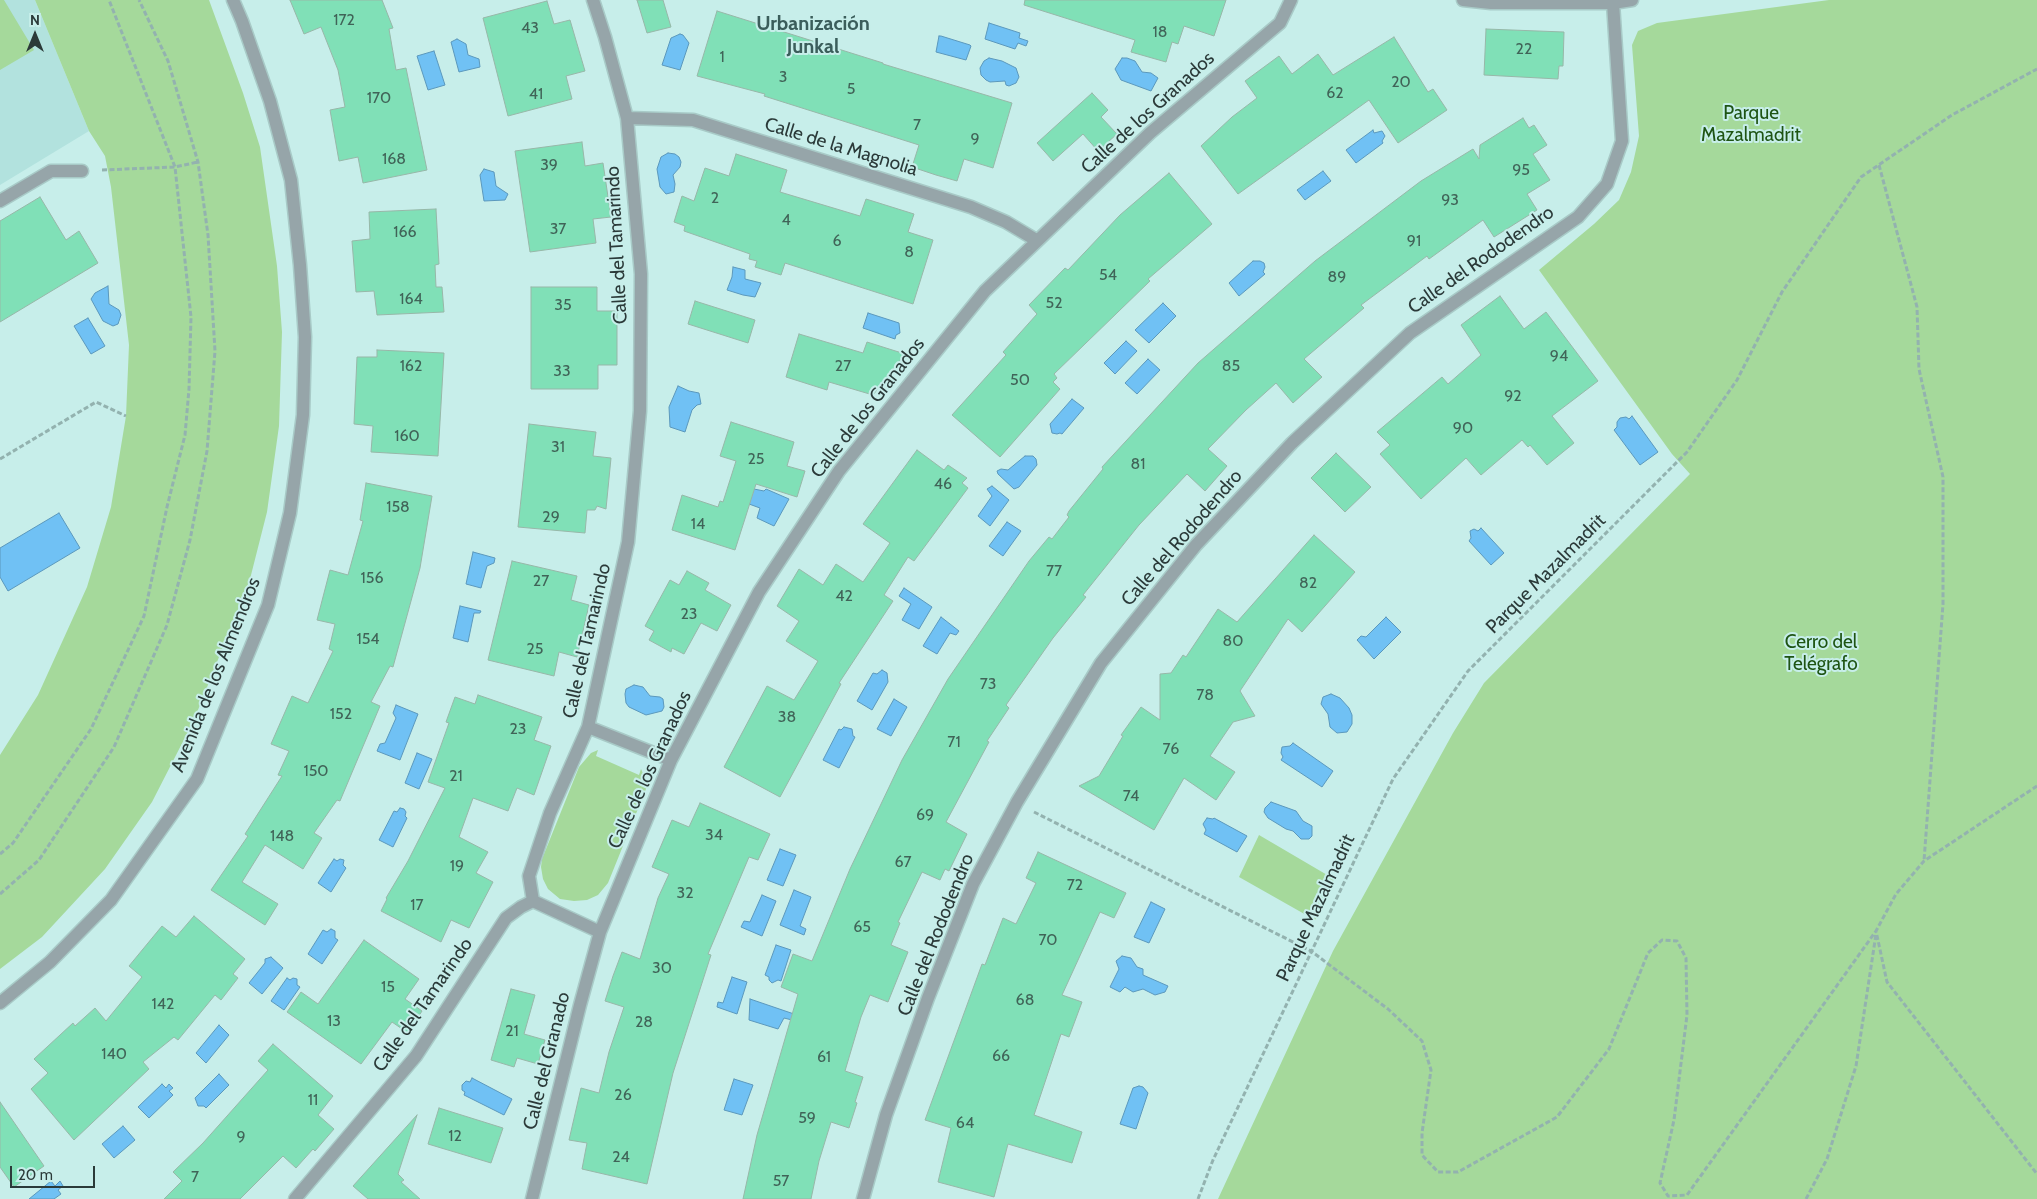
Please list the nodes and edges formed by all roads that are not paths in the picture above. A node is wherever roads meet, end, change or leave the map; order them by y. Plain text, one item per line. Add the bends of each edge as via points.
1 (233, 0) edge
2 (593, 0) edge
3 (1291, 0) edge
4 (1463, 0) edge
5 (1632, 0) edge
6 (1491, 1) edge
7 (1613, 2) junction
8 (627, 118) junction
9 (82, 171) road end
10 (0, 201) edge
11 (1036, 240) junction
12 (588, 727) junction
13 (671, 760) junction
14 (533, 902) junction
15 (600, 932) junction
16 (0, 1003) edge
17 (295, 1199) edge
18 (532, 1199) edge
19 (863, 1199) edge

1 - 16 street, Avenida de los Almendros via 270,101 292,190 305,337 303,414 290,513 268,605 197,779 111,900 50,962
2 - 8 street, Calle del Tamarindo
3 - 11 street, Calle de los Granados via 1280,23 1150,133
4 - 6 street
5 - 7 street
6 - 7 street
7 - 19 street, Calle del Rododendro via 1622,141 1607,184 1578,216 1410,332 1292,443 1196,545 1101,663 1017,802 973,884 886,1116
8 - 11 street, Calle de la Magnolia via 693,120 971,207
8 - 12 street, Calle del Tamarindo via 641,274 640,411 628,542
9 - 10 street via 50,171
11 - 13 street, Calle de los Granados via 985,291 839,471 759,592
12 - 13 street
12 - 14 street, Calle del Tamarindo via 550,813 529,876
13 - 15 street, Calle de los Granados
14 - 15 street
14 - 17 street, Calle del Tamarindo via 506,918 416,1056
15 - 18 street, Calle del Granado

